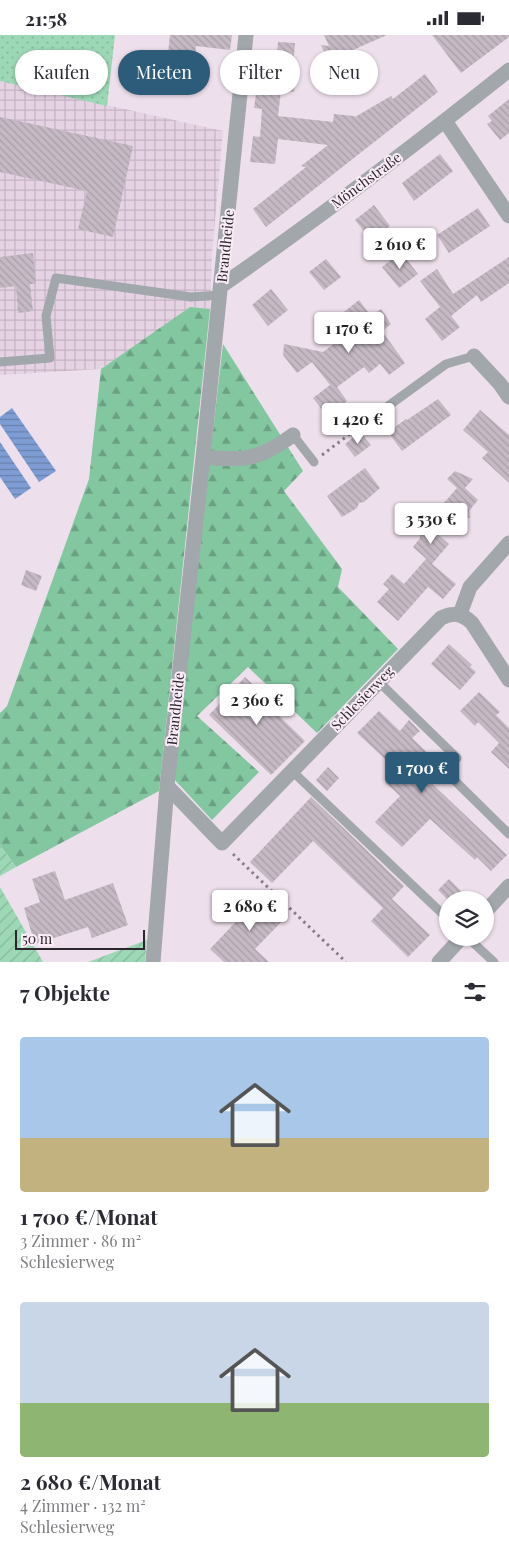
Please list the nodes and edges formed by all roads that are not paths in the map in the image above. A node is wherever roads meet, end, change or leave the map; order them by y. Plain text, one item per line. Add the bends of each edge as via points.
1 (246, 35) edge
2 (509, 70) edge
3 (445, 121) junction
4 (509, 215) edge
5 (220, 291) junction
6 (474, 356) joint
7 (0, 361) edge
8 (509, 397) edge
9 (384, 409) road end
10 (293, 435) joint
11 (203, 457) junction
12 (314, 462) road end
13 (509, 543) edge
14 (460, 614) junction
15 (509, 680) edge
16 (379, 681) junction
17 (292, 771) junction
18 (167, 786) junction
19 (509, 833) edge
20 (509, 886) edge
21 (494, 902) edge
22 (439, 910) edge
23 (454, 946) edge
24 (477, 946) edge
25 (153, 962) edge
26 (439, 962) edge
27 (494, 962) edge

1 - 5 street, Brandheide
2 - 3 street, Mönchstraße
3 - 4 street
3 - 5 street, Mönchstraße
5 - 7 lane via 191,297 56,278 46,315 50,358
5 - 11 street, Brandheide
6 - 8 street
6 - 9 lane via 446,364
10 - 11 street via 257,456 234,460
10 - 12 lane
11 - 18 street, Brandheide
13 - 14 street via 470,587
14 - 15 street via 472,623
14 - 16 street, Schlesierweg via 441,618
16 - 17 street, Schlesierweg
16 - 19 lane via 458,758 445,771
17 - 18 street, Schlesierweg via 222,843
17 - 22 lane
18 - 25 street, Brandheide
20 - 21 street
23 - 26 street
24 - 27 lane

